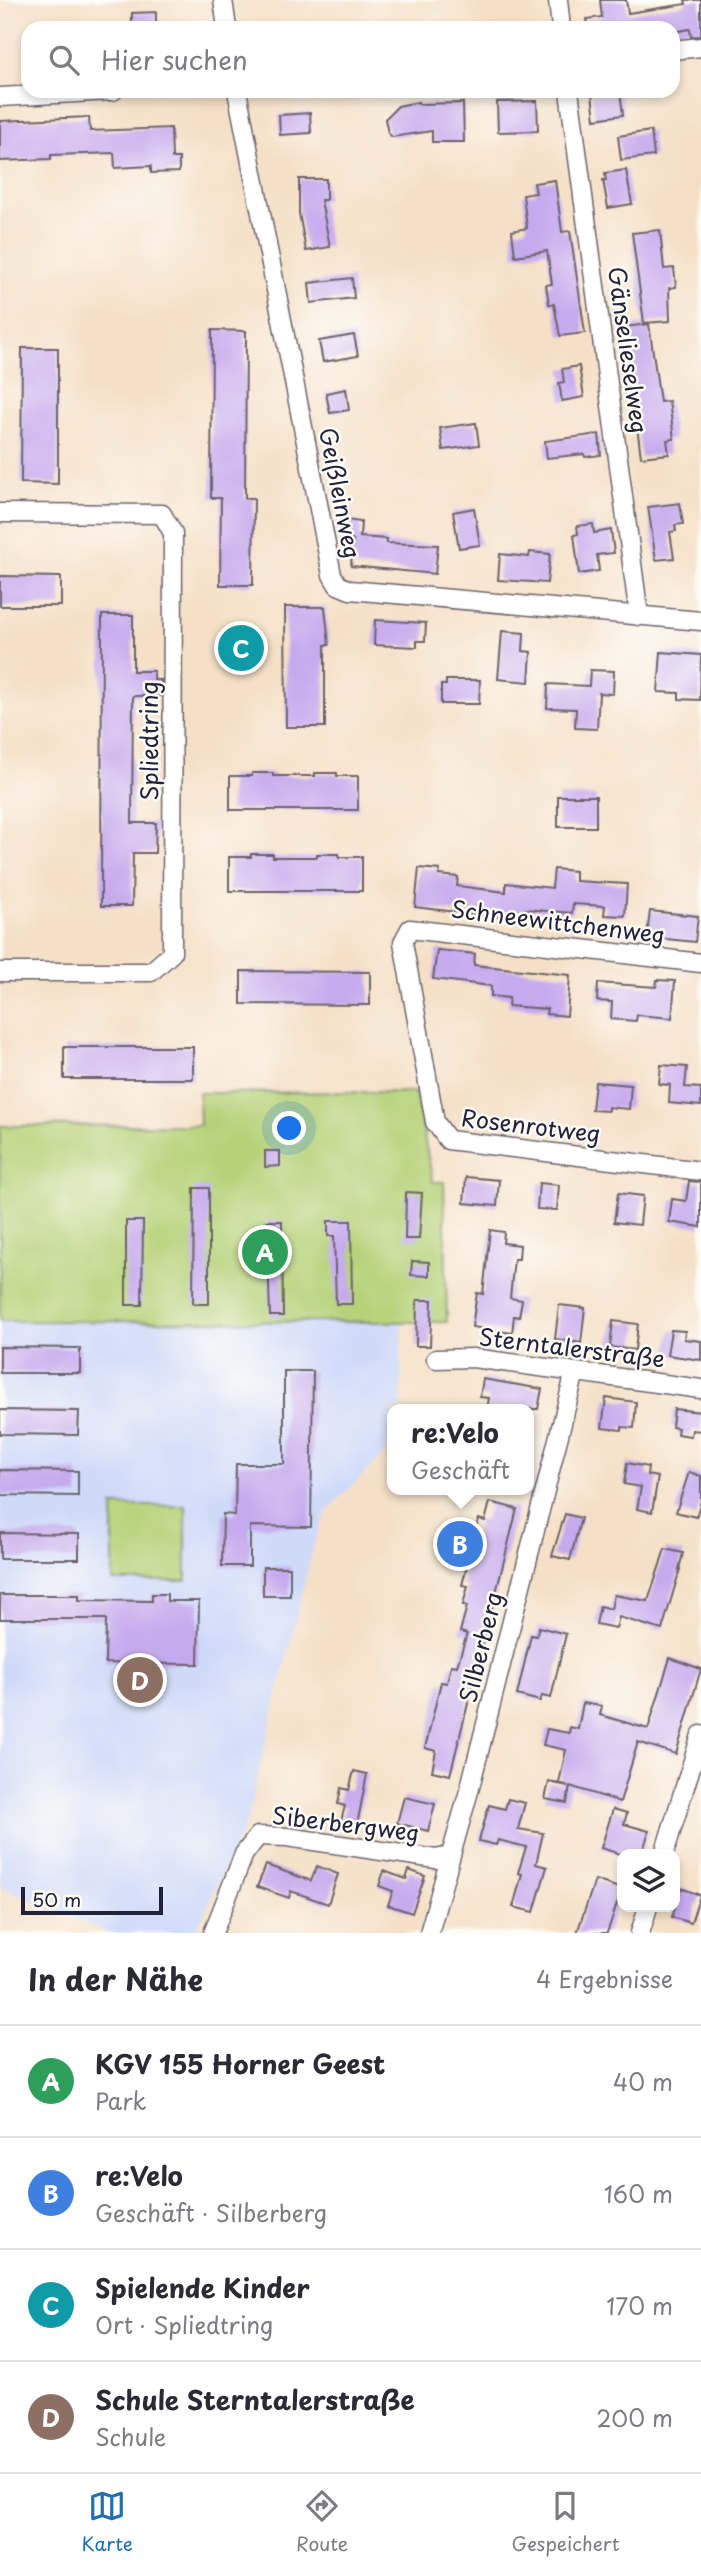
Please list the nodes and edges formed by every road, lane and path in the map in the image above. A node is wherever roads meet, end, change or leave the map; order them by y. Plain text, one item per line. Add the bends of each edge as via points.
1 (223, 0) edge
2 (558, 0) edge
3 (226, 21) edge
4 (560, 21) edge
5 (701, 47) edge
6 (680, 49) edge
7 (21, 96) edge
8 (0, 97) edge
9 (238, 98) edge
10 (570, 98) edge
11 (0, 513) edge
12 (639, 616) junction
13 (701, 621) edge
14 (410, 929) joint
15 (701, 963) edge
16 (0, 972) edge
17 (701, 1171) edge
18 (436, 1359) dead end
19 (575, 1372) junction
20 (701, 1389) edge
21 (701, 1735) edge
22 (666, 1849) edge
23 (450, 1856) junction
24 (646, 1912) edge
25 (213, 1933) edge
26 (429, 1933) edge
27 (640, 1933) edge

1 - 3 street
2 - 4 street
5 - 6 street
7 - 8 street
9 - 12 street, Geißleinweg via 332,575 338,585 350,590
10 - 12 street, Gänselieselweg
11 - 16 street, Spliedtring via 162,514 173,533 173,582 172,953 151,972
12 - 13 street, Geißleinweg
14 - 15 street, Schneewittchenweg
14 - 17 street, Rosenrotweg via 403,942 435,1122 447,1140
18 - 19 street, Sterntalerstraße via 473,1358
19 - 20 street, Sterntalerstraße
19 - 23 street, Silberberg
21 - 22 street
23 - 25 street, Siberbergweg via 436,1860 258,1836 244,1854
23 - 26 street, Silberberg
24 - 27 street

